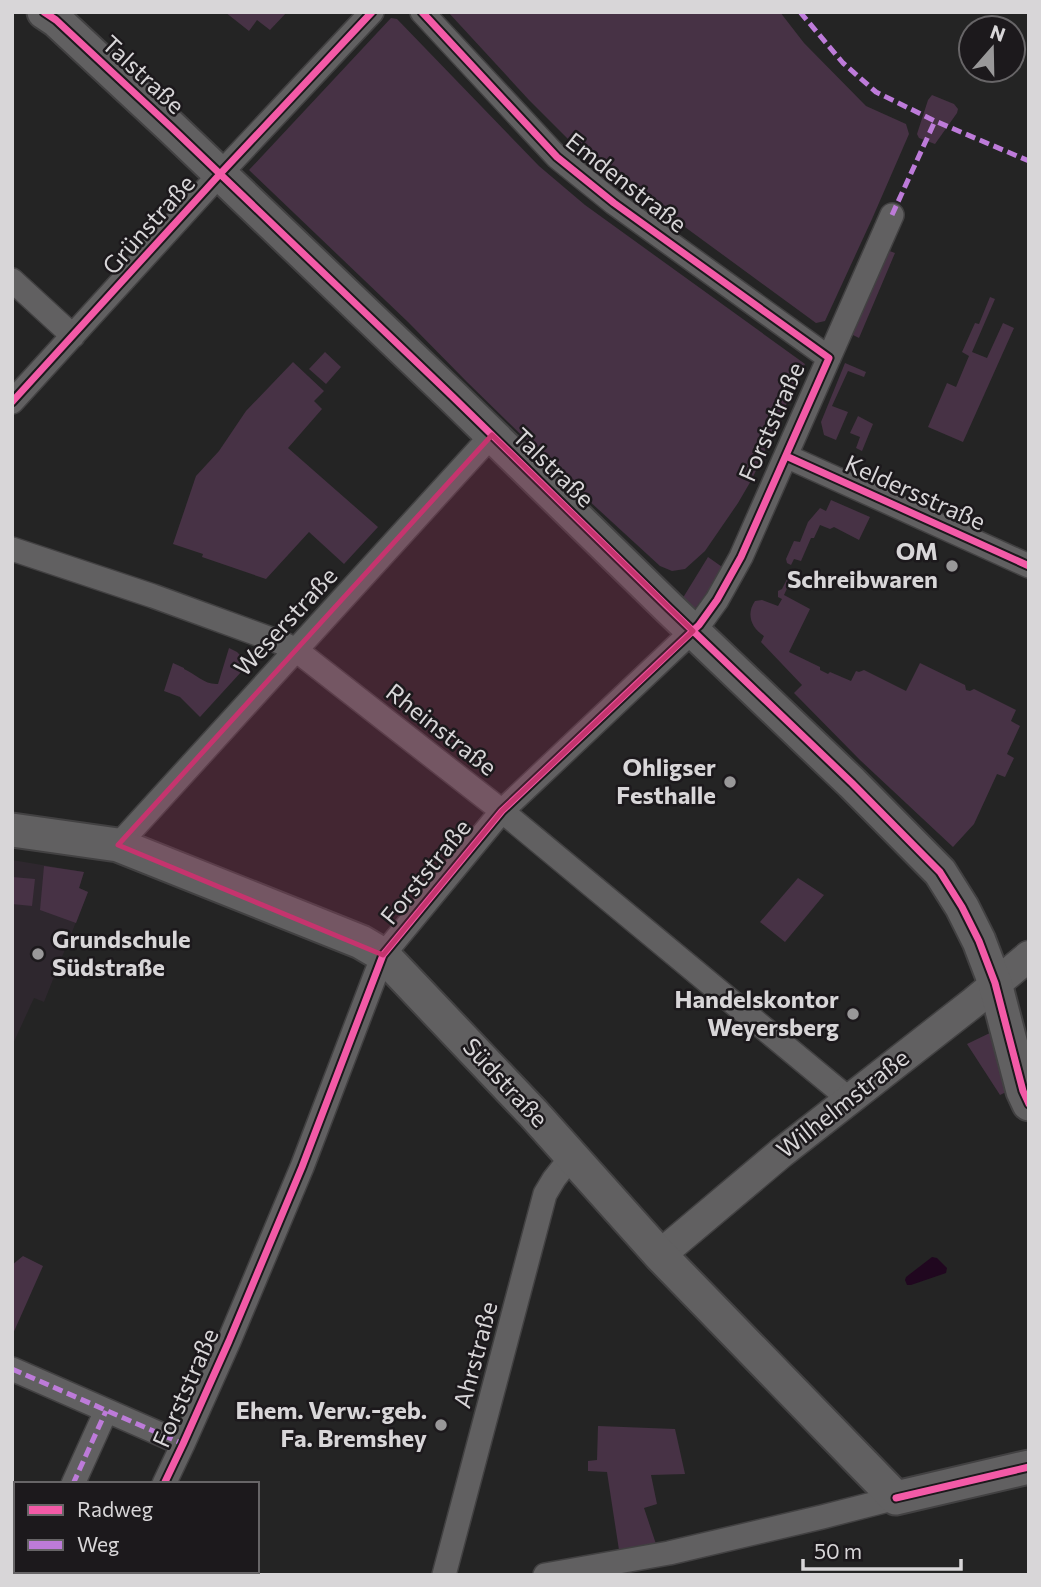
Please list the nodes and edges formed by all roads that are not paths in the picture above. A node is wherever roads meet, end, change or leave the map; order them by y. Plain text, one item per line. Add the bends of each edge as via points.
1 (372, 12) edge
2 (422, 12) edge
3 (53, 15) edge
4 (220, 174) junction
5 (892, 215) dead end
6 (12, 280) edge
7 (73, 336) junction
8 (829, 358) junction
9 (12, 402) edge
10 (492, 435) junction
11 (786, 456) junction
12 (12, 549) edge
13 (1029, 566) edge
14 (693, 631) junction
15 (296, 650) junction
16 (502, 811) junction
17 (12, 830) edge
18 (118, 845) junction
19 (383, 955) junction
20 (1029, 956) edge
21 (995, 983) junction
22 (849, 1099) junction
23 (1029, 1104) edge
24 (572, 1156) junction
25 (660, 1255) junction
26 (12, 1369) edge
27 (106, 1411) junction
28 (183, 1444) junction
29 (1029, 1467) edge
30 (74, 1482) edge
31 (164, 1482) edge
32 (896, 1498) junction
33 (444, 1575) edge
34 (545, 1575) edge

1 - 4 street, Grünstraße
2 - 8 street, Emdenstraße via 558,157 614,203
3 - 4 main road, Talstraße
4 - 7 street, Grünstraße
4 - 10 main road, Talstraße
5 - 8 street, Forststraße
6 - 7 street
7 - 9 street, Grünstraße
8 - 11 street, Forststraße
10 - 14 main road, Talstraße
10 - 15 street, Weserstraße
11 - 13 street, Keldersstraße
11 - 14 street, Forststraße via 741,557
12 - 15 street, Rheinstraße
14 - 16 street, Forststraße
14 - 21 main road, Talstraße via 940,872 974,930
15 - 16 street, Rheinstraße
15 - 18 street, Weserstraße
16 - 19 street, Forststraße
16 - 22 street, Rheinstraße
17 - 18 main road, Südstraße
18 - 19 main road, Südstraße via 361,942
19 - 24 main road, Südstraße
19 - 28 street, Forststraße via 302,1167
20 - 21 street, Wilhelmstraße
21 - 22 street, Wilhelmstraße
21 - 23 main road, Talstraße
22 - 25 street, Wilhelmstraße
24 - 25 main road, Südstraße
24 - 33 street, Ahrstraße via 545,1194
25 - 32 main road, Südstraße
26 - 27 street
27 - 28 street
27 - 30 street
28 - 31 street, Forststraße
29 - 32 main road
32 - 34 street via 669,1553

